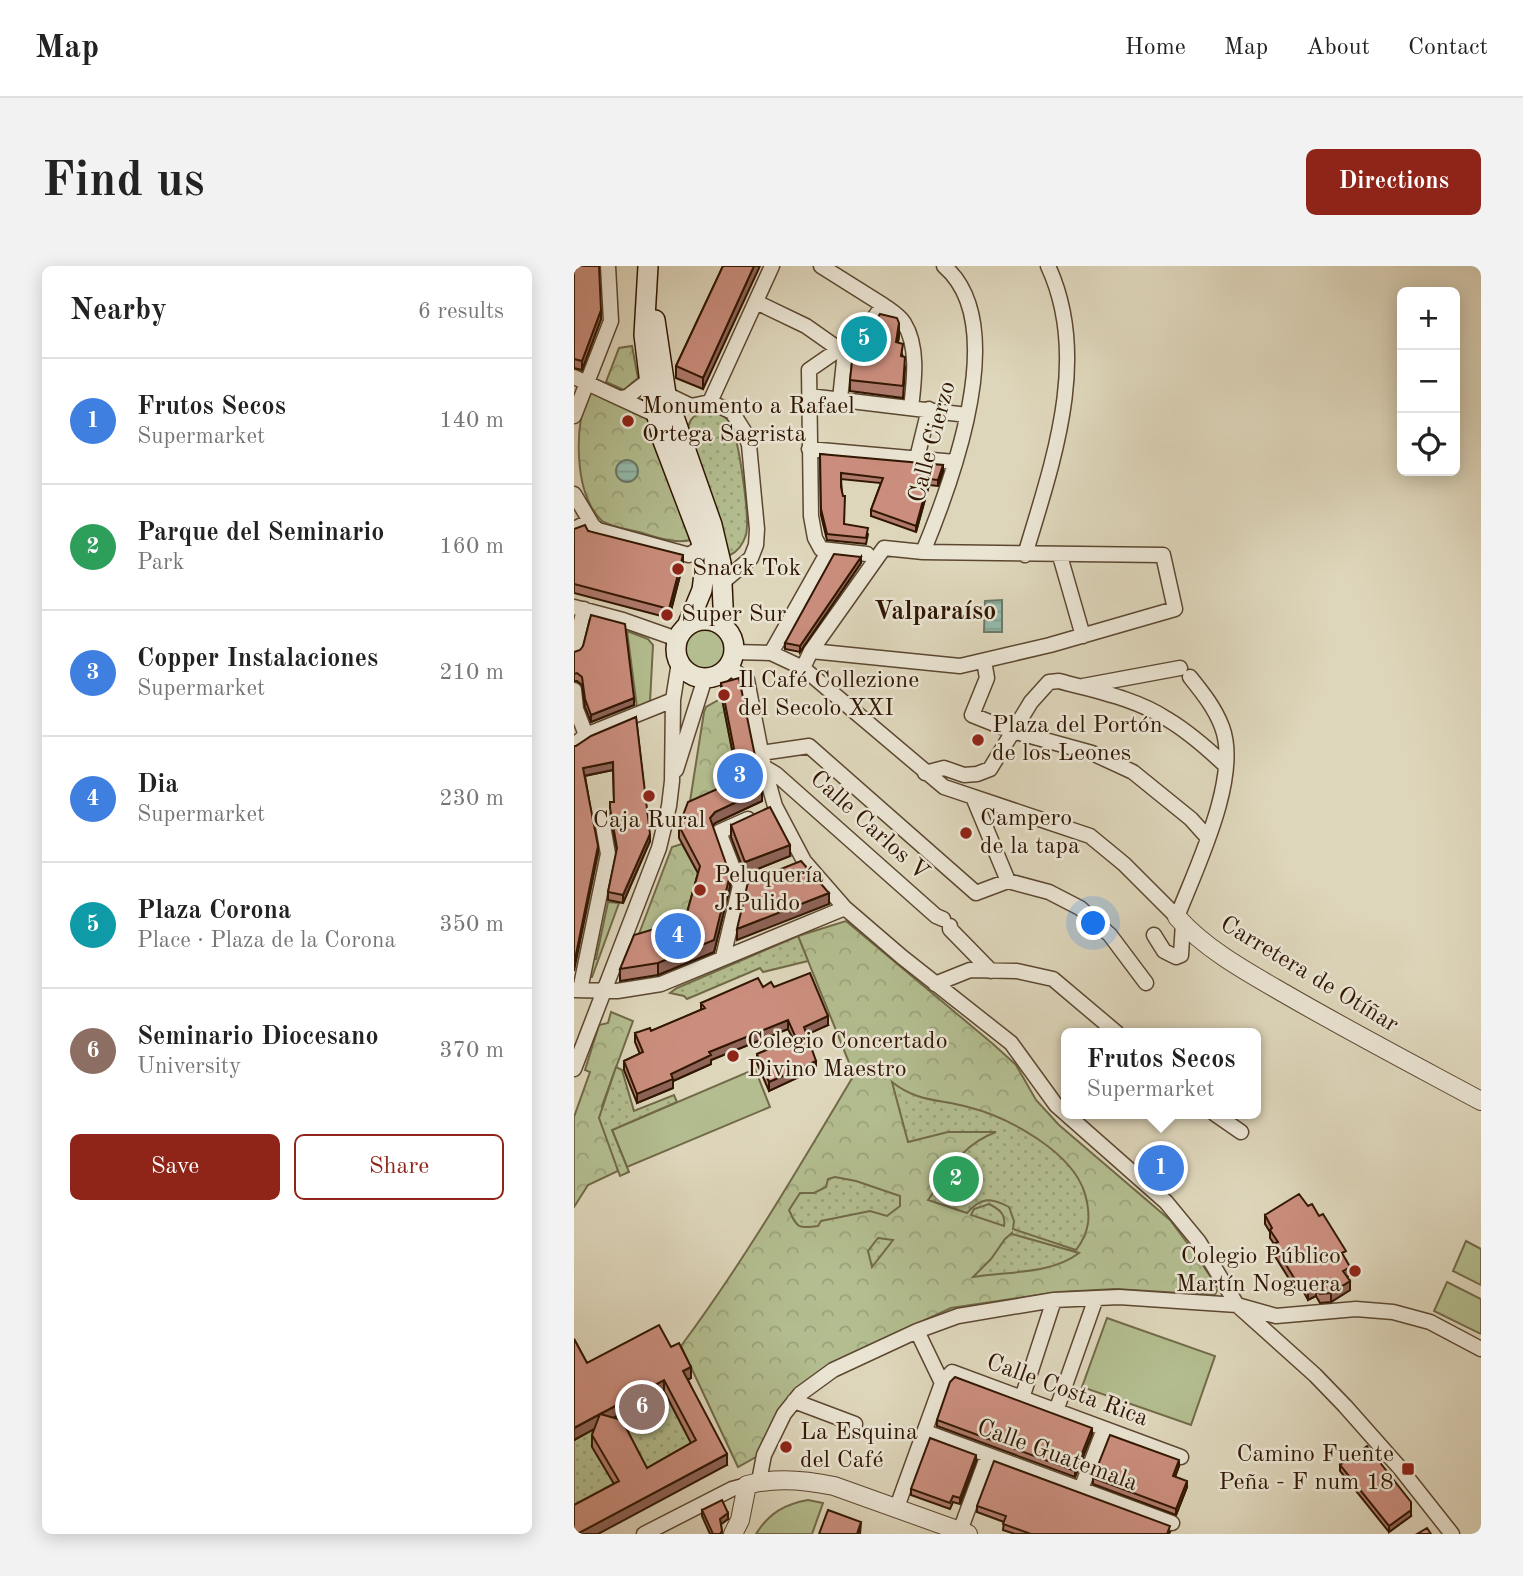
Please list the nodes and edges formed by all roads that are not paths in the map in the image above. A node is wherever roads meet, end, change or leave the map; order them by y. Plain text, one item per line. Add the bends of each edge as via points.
1 (608, 266) edge
2 (772, 266) edge
3 (821, 266) edge
4 (944, 266) edge
5 (1048, 266) edge
6 (648, 271) edge
7 (756, 302) junction
8 (883, 305) junction
9 (843, 352) junction
10 (580, 380) edge
11 (649, 380) junction
12 (666, 394) junction
13 (809, 396) junction
14 (621, 398) junction
15 (840, 399) junction
16 (710, 402) junction
17 (691, 406) junction
18 (911, 408) junction
19 (929, 409) junction
20 (656, 415) junction
21 (967, 415) junction
22 (574, 416) edge
23 (677, 425) junction
24 (809, 449) junction
25 (917, 458) junction
26 (955, 462) junction
27 (574, 494) edge
28 (590, 522) junction
29 (574, 529) edge
30 (701, 547) junction
31 (829, 550) junction
32 (923, 552) junction
33 (867, 554) dead end
34 (1024, 555) junction
35 (1060, 556) junction
36 (723, 582) junction
37 (579, 608) edge
38 (724, 627) junction
39 (682, 633) junction
40 (1083, 636) junction
41 (574, 651) edge
42 (811, 651) junction
43 (771, 653) junction
44 (731, 659) junction
45 (984, 661) junction
46 (679, 662) junction
47 (803, 668) junction
48 (705, 677) junction
49 (1078, 686) junction
50 (574, 690) edge
51 (673, 700) junction
52 (1012, 731) junction
53 (586, 735) junction
54 (574, 745) edge
55 (763, 760) junction
56 (1226, 766) junction
57 (925, 773) junction
58 (672, 781) junction
59 (973, 797) junction
60 (775, 806) junction
61 (602, 820) dead end
62 (1208, 838) junction
63 (1008, 881) junction
64 (845, 908) junction
65 (1180, 920) junction
66 (1154, 935) dead end
67 (723, 957) junction
68 (991, 971) junction
69 (1146, 983) dead end
70 (935, 984) junction
71 (577, 990) edge
72 (603, 990) junction
73 (1111, 1028) edge
74 (574, 1069) edge
75 (1481, 1101) edge
76 (1061, 1109) edge
77 (1072, 1119) edge
78 (1223, 1119) edge
79 (1241, 1132) dead end
80 (1096, 1298) junction
81 (1054, 1300) junction
82 (1237, 1305) junction
83 (917, 1331) junction
84 (1481, 1349) edge
85 (942, 1384) junction
86 (1022, 1398) junction
87 (794, 1401) junction
88 (1056, 1411) junction
89 (855, 1423) dead end
90 (1104, 1429) junction
91 (926, 1432) junction
92 (988, 1455) junction
93 (1181, 1457) dead end
94 (753, 1483) junction
95 (1081, 1489) junction
96 (897, 1507) junction
97 (1172, 1523) dead end
98 (964, 1533) edge
99 (644, 1534) edge
100 (733, 1534) edge
101 (1452, 1534) edge

1 - 10 street via 611,321
2 - 7 street
3 - 8 street
4 - 21 street, Calle Cierzo via 968,303 975,338 975,372
5 - 34 street via 1059,289 1067,357 1061,417
6 - 11 main road via 644,335
6 - 12 main road
7 - 9 street via 806,326
7 - 16 street
8 - 9 street
8 - 18 street via 905,324 909,336 915,371
9 - 13 street via 808,370
9 - 15 street
10 - 14 street
10 - 22 street
11 - 14 street
11 - 20 main road
12 - 17 street
12 - 23 main road
13 - 15 street
13 - 24 street
14 - 20 street
15 - 18 street
16 - 17 street
16 - 36 street via 732,411 744,431 757,529 751,558
17 - 23 street
18 - 19 street
19 - 21 street
19 - 25 street
20 - 30 main road
21 - 26 street, Calle Cierzo
23 - 36 main road via 712,525
24 - 25 street
24 - 31 street via 815,538 821,549
25 - 26 street
26 - 32 street, Calle Cierzo
27 - 28 street
28 - 29 street
28 - 30 street via 598,530 689,555
30 - 39 main road via 702,590
31 - 33 street
31 - 43 street
32 - 34 street
32 - 42 street via 884,548
34 - 35 street
35 - 40 street
35 - 40 street via 1163,555 1175,609
36 - 38 main road
37 - 39 street
37 - 41 street
38 - 39 main road via 706,620
38 - 44 main road via 732,639
39 - 46 main road
40 - 45 street
42 - 45 street via 960,666
42 - 47 street
43 - 44 street, Carretera de Otíñar
43 - 47 street, Carretera de Otíñar
44 - 48 main road via 718,674
44 - 55 street via 747,680
45 - 52 street via 987,678 972,715
46 - 48 main road via 693,675
46 - 51 street
47 - 57 street, Carretera de Otíñar
48 - 58 street
49 - 52 street via 1049,682
49 - 56 street via 1165,717
49 - 56 street via 1185,673 1222,727
50 - 53 street
51 - 53 street
51 - 58 street
52 - 57 street via 990,769 964,775 944,768
52 - 62 street via 1092,753 1133,772
53 - 54 street
55 - 60 street
55 - 63 street via 809,747 976,893
55 - 68 street, Calle Carlos V via 947,923
56 - 62 street
57 - 59 street, Carretera de Otíñar via 944,787
58 - 72 street via 659,848
59 - 63 street
59 - 65 street, Carretera de Otíñar via 1090,836
60 - 64 street via 798,864
60 - 67 street via 719,832 747,884
61 - 71 street via 608,854
62 - 65 street
63 - 69 street via 1049,892 1080,908 1110,936
64 - 67 street
64 - 70 street
65 - 66 street via 1181,955 1164,951
65 - 75 street, Carretera de Otíñar via 1250,974
67 - 72 street via 661,984
68 - 70 street via 970,970
68 - 73 street via 1053,979
70 - 76 street via 1011,1043
71 - 72 street
72 - 74 street
77 - 82 street via 1166,1202 1199,1242
78 - 79 street
80 - 81 street
80 - 82 street
80 - 88 street
81 - 83 street via 958,1317
81 - 86 street
82 - 84 street via 1276,1316 1356,1309 1393,1312 1430,1322
82 - 101 street via 1345,1406
83 - 85 street
83 - 87 street via 833,1370
85 - 86 street, Calle Costa Rica via 952,1372
85 - 91 street
86 - 88 street, Calle Costa Rica
87 - 89 street
87 - 94 street
88 - 90 street, Calle Costa Rica
90 - 93 street, Calle Costa Rica
90 - 95 street
91 - 92 street, Calle Guatemala
91 - 96 street
92 - 95 street, Calle Guatemala
92 - 98 street
94 - 96 street via 814,1482
94 - 99 street
94 - 100 street
95 - 97 street, Calle Guatemala
96 - 98 street

